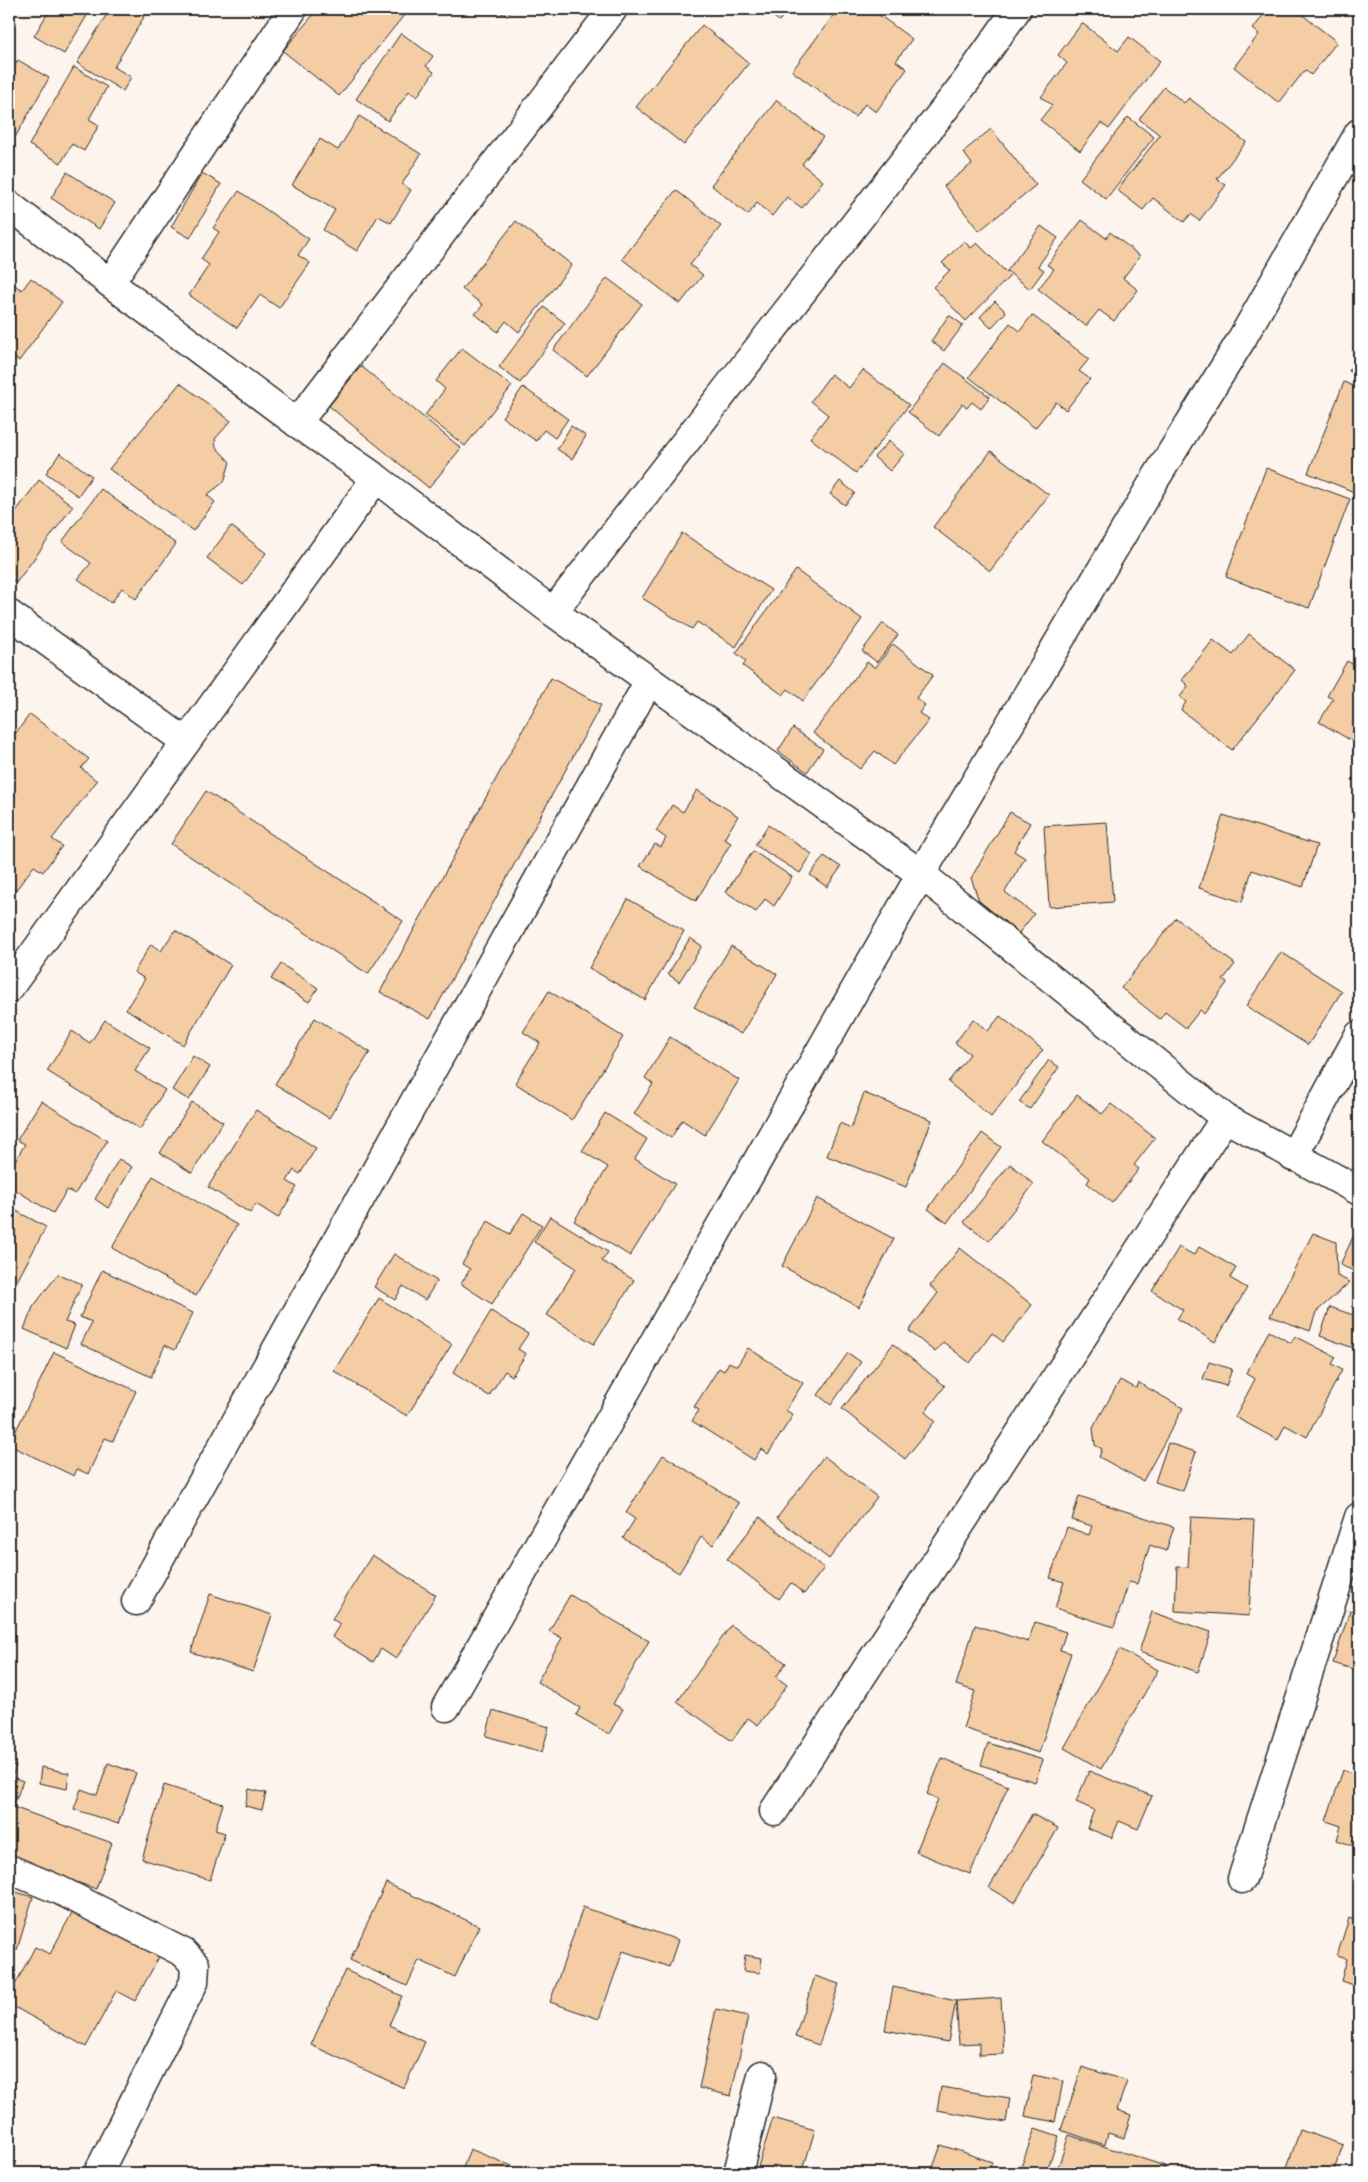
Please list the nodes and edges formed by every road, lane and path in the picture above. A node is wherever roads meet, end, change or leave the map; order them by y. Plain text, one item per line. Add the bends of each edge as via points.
1 (293, 9) edge
2 (613, 9) edge
3 (1017, 9) edge
4 (1359, 132) edge
5 (9, 205) edge
6 (110, 283) junction
7 (297, 423) junction
8 (376, 478) junction
9 (553, 612) junction
10 (9, 614) edge
11 (648, 681) junction
12 (186, 742) junction
13 (921, 874) junction
14 (9, 988) edge
15 (1359, 1035) edge
16 (1225, 1118) junction
17 (1293, 1157) junction
18 (1359, 1191) edge
19 (1359, 1517) edge
20 (136, 1601) dead end
21 (446, 1707) dead end
22 (774, 1811) dead end
23 (9, 1869) edge
24 (1242, 1879) dead end
25 (762, 2075) dead end
26 (98, 2173) edge
27 (738, 2173) edge

1 - 6 street
2 - 7 street
3 - 9 street via 967,80
4 - 13 street via 1240,342
5 - 6 street
6 - 7 street
7 - 8 street
8 - 9 street
8 - 12 street
9 - 11 street
10 - 12 street
11 - 13 street
11 - 20 street
12 - 14 street
13 - 16 street
13 - 21 street
15 - 17 street
16 - 17 street
16 - 22 street
17 - 18 street
19 - 24 street
23 - 26 street via 59,1890 184,1953 195,1965 194,1982
25 - 27 street

